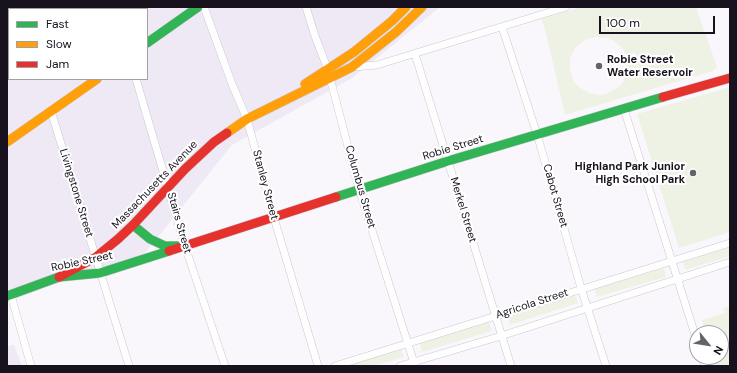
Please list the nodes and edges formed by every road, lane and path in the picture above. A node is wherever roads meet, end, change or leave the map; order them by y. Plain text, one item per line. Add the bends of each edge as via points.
1 (198, 7) edge
2 (204, 7) edge
3 (306, 7) edge
4 (406, 7) edge
5 (422, 7) edge
6 (566, 7) edge
7 (502, 27) junction
8 (148, 42) edge
9 (415, 54) junction
10 (352, 67) junction
11 (329, 74) junction
12 (730, 78) edge
13 (96, 80) edge
14 (136, 80) edge
15 (624, 109) junction
16 (51, 111) junction
17 (247, 119) junction
18 (537, 134) junction
19 (7, 142) edge
20 (448, 161) junction
21 (168, 188) junction
22 (359, 189) junction
23 (274, 218) junction
24 (133, 226) junction
25 (730, 243) edge
26 (185, 246) junction
27 (96, 257) junction
28 (672, 261) junction
29 (730, 262) edge
30 (100, 273) junction
31 (59, 277) junction
32 (678, 279) junction
33 (581, 288) junction
34 (9, 296) edge
35 (587, 307) junction
36 (496, 316) junction
37 (692, 325) edge
38 (501, 336) junction
39 (407, 343) junction
40 (414, 364) edge
41 (31, 366) edge
42 (129, 366) edge
43 (225, 366) edge
44 (318, 366) edge
45 (335, 366) edge
46 (400, 366) edge
47 (511, 366) edge
48 (606, 366) edge

1 - 8 street
2 - 17 street, Stanley Street
3 - 11 street, Columbus Street
4 - 11 street, Massachusetts Avenue
5 - 10 street, Massachusetts Avenue via 396,32
6 - 7 street
7 - 9 street
7 - 18 street, Cabot Street
9 - 10 street via 377,65
9 - 20 street, Merkel Street
10 - 11 street, Massachusetts Avenue
11 - 17 street, Massachusetts Avenue
11 - 22 street, Columbus Street
12 - 15 street, Robie Street
13 - 16 street
14 - 21 street, Stairs Street
15 - 18 street, Robie Street
15 - 28 street
16 - 19 street
16 - 27 street, Livingstone Street
17 - 21 street, Massachusetts Avenue via 214,142
17 - 23 street, Stanley Street
18 - 20 street, Robie Street
18 - 33 street, Cabot Street
20 - 22 street, Robie Street
20 - 36 street, Merkel Street
21 - 24 street, Massachusetts Avenue
21 - 26 street, Stairs Street
22 - 23 street, Robie Street
22 - 39 street, Columbus Street
23 - 26 street, Robie Street
23 - 44 street, Stanley Street
24 - 26 street, Robie Street via 150,239 165,246
24 - 27 street, Massachusetts Avenue
25 - 28 street, Agricola Street
26 - 30 street, Robie Street
26 - 43 street, Stairs Street
27 - 30 street, Livingstone Street
27 - 31 street, Massachusetts Avenue
28 - 32 street
28 - 33 street, Agricola Street
29 - 32 street, Agricola Street
30 - 31 street, Robie Street
30 - 42 street, Livingstone Street
31 - 34 street, Robie Street
32 - 35 street, Agricola Street
32 - 37 street
33 - 35 street, Cabot Street
33 - 36 street, Agricola Street
34 - 41 street
35 - 38 street, Agricola Street
35 - 48 street, Cabot Street
36 - 38 street, Merkel Street
36 - 39 street, Agricola Street
38 - 40 street, Agricola Street
38 - 47 street, Merkel Street
39 - 40 street, Columbus Street
39 - 45 street, Agricola Street
40 - 46 street, Agricola Street

